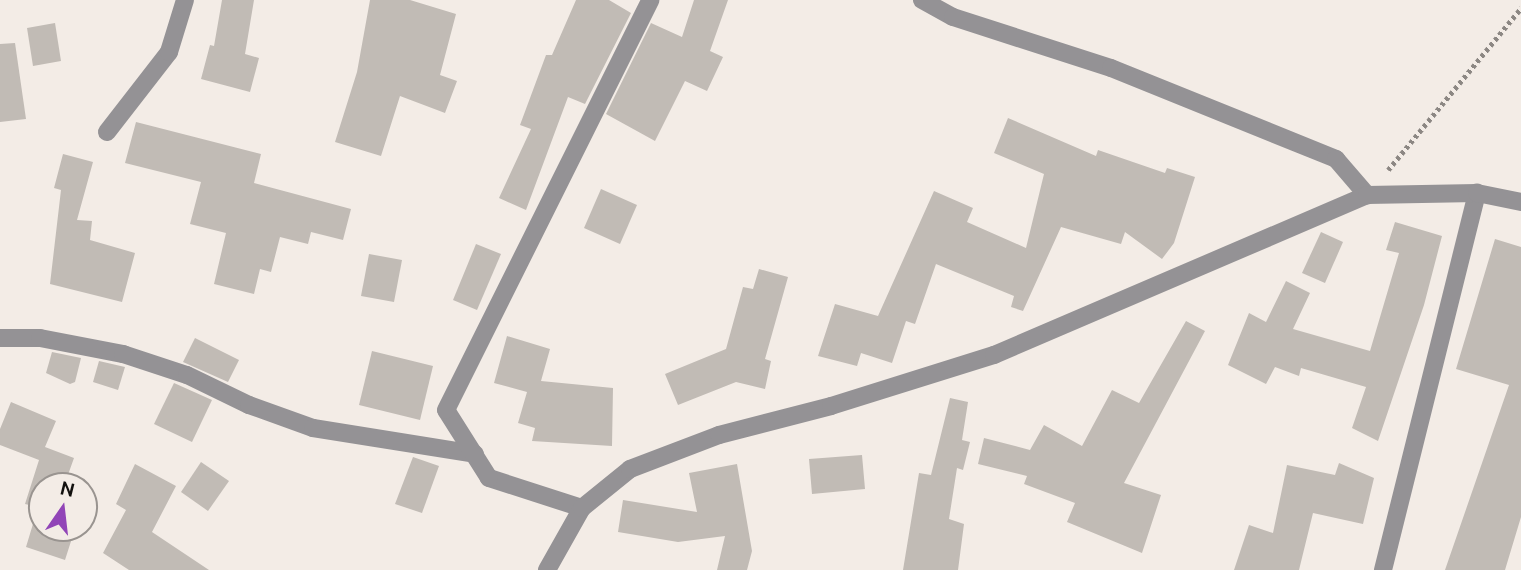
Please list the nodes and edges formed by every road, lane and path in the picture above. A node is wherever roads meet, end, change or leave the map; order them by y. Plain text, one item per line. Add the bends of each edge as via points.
1 (185, 0) edge
2 (650, 0) edge
3 (922, 0) edge
4 (1521, 8) edge
5 (107, 132) dead end
6 (1477, 193) junction
7 (1367, 195) junction
8 (1521, 202) edge
9 (0, 338) edge
10 (475, 454) junction
11 (582, 508) junction
12 (547, 570) edge
13 (1383, 570) edge

1 - 5 street via 169,52
2 - 10 street via 446,410
3 - 7 street via 953,17 1111,68 1336,159
4 - 7 path
6 - 7 street
6 - 8 street
6 - 13 street
7 - 11 street via 994,355 719,435 630,469
9 - 10 street via 40,338 123,354 187,375 248,405 313,428
10 - 11 street via 489,478
11 - 12 street

